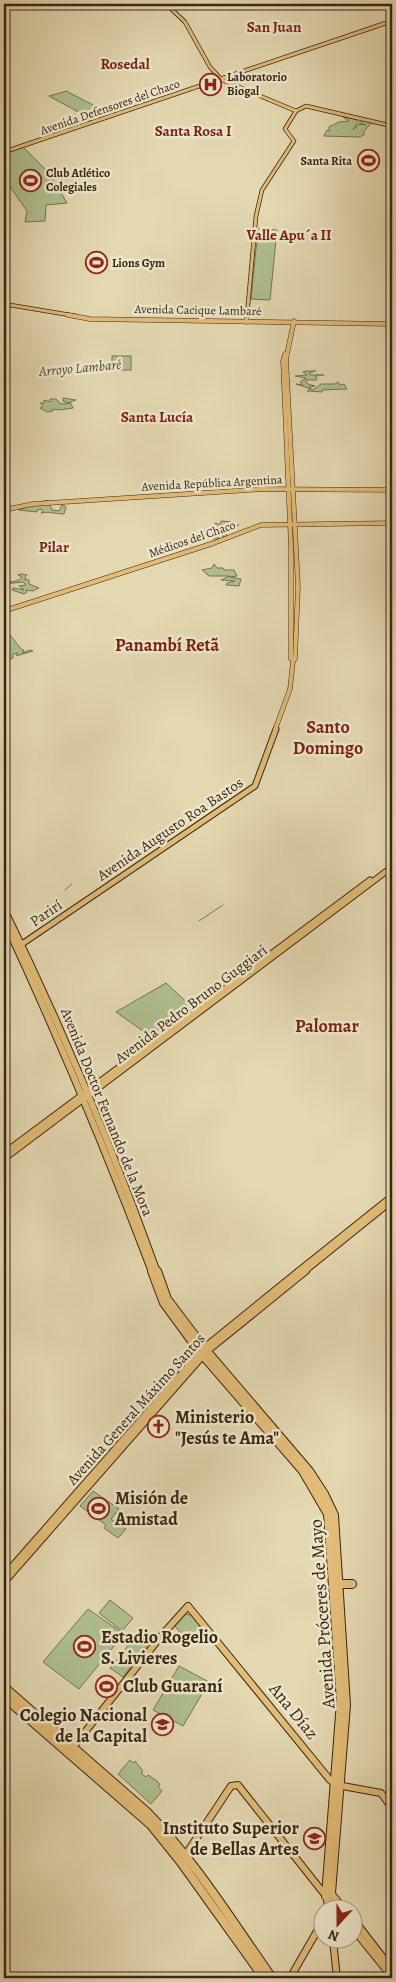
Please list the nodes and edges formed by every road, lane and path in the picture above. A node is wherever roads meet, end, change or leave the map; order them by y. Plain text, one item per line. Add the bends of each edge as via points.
1 (165, 4) edge
2 (392, 21) edge
3 (220, 79) junction
4 (296, 112) junction
5 (392, 126) edge
6 (4, 152) edge
7 (4, 305) edge
8 (246, 321) junction
9 (292, 322) junction
10 (392, 325) edge
11 (290, 490) junction
12 (392, 490) edge
13 (4, 512) edge
14 (392, 523) edge
15 (292, 524) junction
16 (4, 611) edge
17 (392, 863) edge
18 (392, 867) edge
19 (88, 899) joint
20 (4, 909) edge
21 (4, 920) edge
22 (20, 946) junction
23 (85, 1095) junction
24 (4, 1153) edge
25 (4, 1159) edge
26 (392, 1196) edge
27 (392, 1201) edge
28 (203, 1352) junction
29 (4, 1581) edge
30 (339, 1584) junction
31 (352, 1584) dead end
32 (4, 1687) edge
33 (4, 1697) edge
34 (73, 1747) junction
35 (337, 1785) junction
36 (392, 1808) edge
37 (183, 1858) junction
38 (327, 1900) edge
39 (329, 1900) edge
40 (329, 1900) edge
41 (364, 1933) edge
42 (314, 1938) edge
43 (364, 1942) edge
44 (334, 1950) edge
45 (392, 1969) edge
46 (392, 1977) edge
47 (264, 1978) edge
48 (272, 1978) edge
49 (290, 1978) edge
50 (337, 1978) edge

1 - 3 main road via 180,18 208,67
2 - 3 main road, Avenida Defensores del Chaco
3 - 4 main road
3 - 6 main road, Avenida Defensores del Chaco
4 - 5 main road via 306,106
4 - 8 main road via 285,129 294,142 262,190 256,216
7 - 8 main road, Avenida Cacique Lambaré via 90,320
8 - 9 main road, Avenida Cacique Lambaré
9 - 10 main road, Avenida Cacique Lambaré
9 - 11 main road, Avenida Augusto Roa Bastos via 286,355
11 - 12 main road, Avenida República Argentina
11 - 13 main road, Avenida República Argentina via 204,492 33,504
11 - 15 main road, Avenida Augusto Roa Bastos
14 - 15 main road, Médicos del Chaco
15 - 16 main road, Médicos del Chaco via 261,525
15 - 19 main road, Avenida Augusto Roa Bastos via 298,586 295,659 292,661 290,689 255,786
17 - 23 main road, Avenida Pedro Bruno Guggiari
18 - 23 main road, Avenida Pedro Bruno Guggiari
19 - 22 main road, Parirí
20 - 22 highway, Avenida Doctor Fernando de la Mora
21 - 22 highway, Avenida Doctor Fernando de la Mora
22 - 23 highway, Avenida Doctor Fernando de la Mora
23 - 24 main road, Avenida Pedro Bruno Guggiari
23 - 25 main road, Avenida Pedro Bruno Guggiari
23 - 28 highway, Avenida Doctor Fernando de la Mora via 161,1298
26 - 28 main road, Avenida General Máximo Santos
27 - 28 main road, Avenida General Máximo Santos
28 - 29 main road, Avenida General Máximo Santos
28 - 30 highway, Avenida Próceres de Mayo via 300,1460 324,1494 334,1517
28 - 35 highway, Avenida Próceres de Mayo via 308,1477 329,1517 341,1697
30 - 31 highway
30 - 35 highway, Avenida Próceres de Mayo via 346,1705
32 - 34 highway
33 - 37 highway via 141,1816
34 - 35 main road, Ana Díaz via 188,1606
34 - 37 highway via 154,1818
35 - 36 main road via 381,1793
35 - 39 highway, Avenida Próceres de Mayo via 338,1810
35 - 40 highway, Avenida Próceres de Mayo
37 - 38 main road via 235,1784 240,1786
37 - 47 highway
37 - 48 highway
41 - 45 main road
42 - 49 main road
43 - 46 main road
44 - 50 main road

